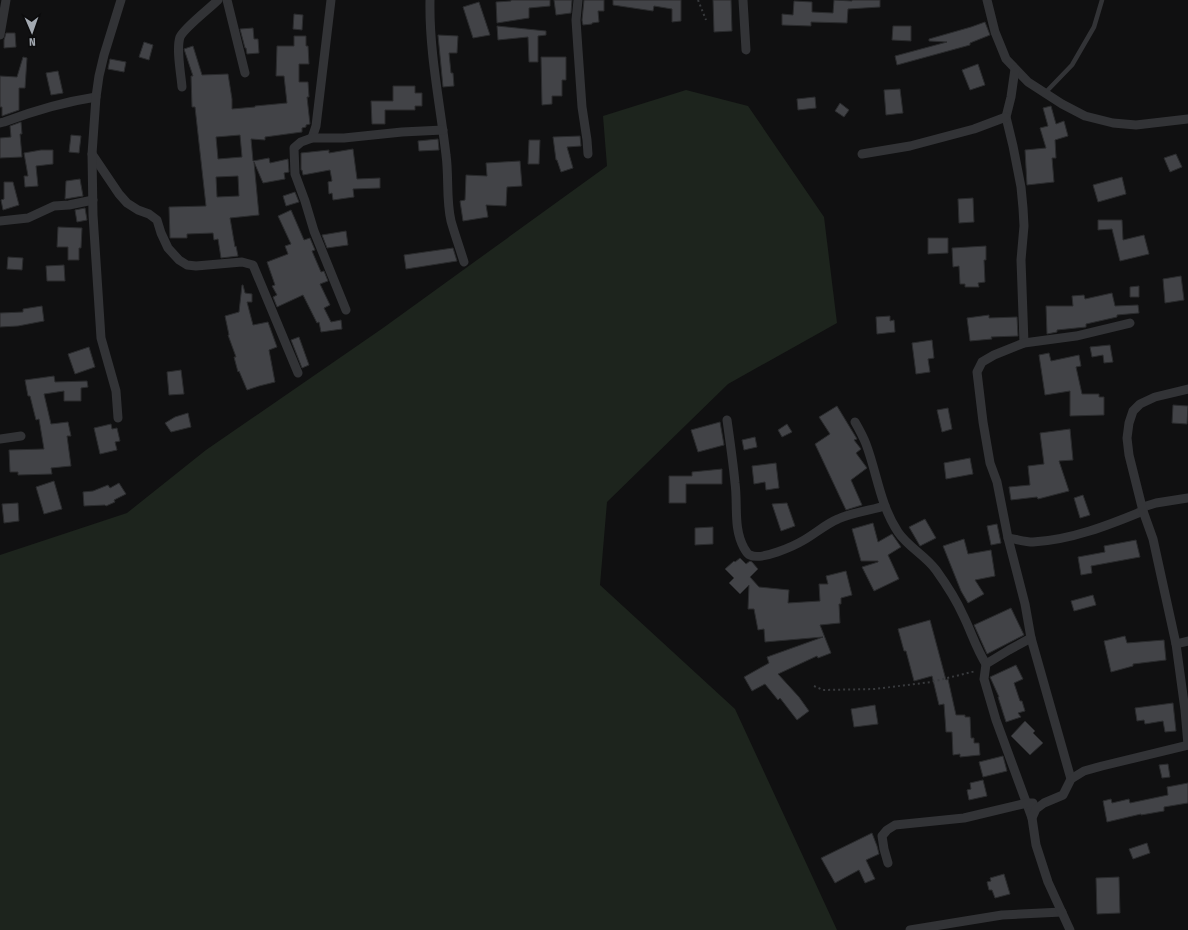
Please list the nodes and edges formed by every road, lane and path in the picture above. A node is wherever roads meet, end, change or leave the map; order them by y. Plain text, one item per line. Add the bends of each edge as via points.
1 (6, 0) edge
2 (121, 0) edge
3 (218, 0) edge
4 (227, 0) edge
5 (331, 0) edge
6 (430, 0) edge
7 (578, 0) edge
8 (698, 0) edge
9 (743, 0) edge
10 (988, 0) edge
11 (1102, 0) edge
12 (706, 20) dead end
13 (0, 35) edge
14 (746, 50) dead end
15 (1016, 69) junction
16 (244, 74) dead end
17 (182, 87) dead end
18 (1045, 93) junction
19 (96, 97) junction
20 (1006, 117) junction
21 (1188, 119) edge
22 (0, 123) edge
23 (443, 130) junction
24 (312, 138) junction
25 (92, 154) junction
26 (588, 154) dead end
27 (862, 154) dead end
28 (93, 200) junction
29 (0, 221) edge
30 (464, 262) dead end
31 (346, 310) dead end
32 (1130, 323) dead end
33 (1024, 344) junction
34 (298, 374) dead end
35 (1188, 389) edge
36 (118, 418) dead end
37 (727, 420) dead end
38 (855, 422) dead end
39 (21, 436) dead end
40 (0, 440) edge
41 (1188, 498) edge
42 (885, 506) junction
43 (1143, 509) junction
44 (1008, 538) junction
45 (1031, 638) junction
46 (1188, 641) edge
47 (1176, 644) junction
48 (985, 666) junction
49 (814, 686) dead end
50 (1188, 745) edge
51 (1071, 779) junction
52 (1027, 803) junction
53 (1044, 803) junction
54 (1032, 818) junction
55 (888, 863) dead end
56 (1062, 912) junction
57 (910, 930) edge
58 (1070, 930) edge

1 - 13 street
2 - 19 street via 104,55
3 - 17 street via 181,36 179,46
4 - 16 street
5 - 24 street via 316,126
6 - 23 street via 432,41
7 - 26 street via 576,20
8 - 12 path
9 - 14 street
10 - 15 street via 995,32 1006,59
11 - 18 lane via 1094,27 1072,65
15 - 18 street via 1028,82
15 - 20 street
18 - 21 street via 1085,116 1113,123 1136,125
19 - 22 street via 70,101
19 - 25 street
20 - 27 street via 974,129 917,144
20 - 33 street via 1023,208 1021,260
23 - 24 street
23 - 30 street via 451,221
24 - 31 street via 300,142 294,148 295,174 314,231
25 - 28 street
25 - 34 street via 127,203 157,220 168,248 179,260 187,265 196,266 242,262 253,265
28 - 29 street via 54,206 28,218
28 - 36 street via 101,338 116,391
32 - 33 street via 1076,336
33 - 44 street via 982,362 977,372 982,422
35 - 43 street via 1155,397 1133,410 1127,438
37 - 42 street via 736,485 737,528 741,542 750,556 780,551 838,519
38 - 42 street via 866,443
39 - 40 street
41 - 43 street via 1156,503
42 - 48 street via 898,532 923,555 951,592
43 - 44 street via 1110,525 1079,534 1032,542
43 - 47 street via 1153,539
44 - 45 street
45 - 48 street
45 - 51 street
46 - 47 street
47 - 50 street via 1186,710
48 - 49 path via 931,682 875,689 823,690
48 - 52 street via 984,679 996,720
50 - 51 street via 1084,771
51 - 53 street via 1063,795
52 - 53 street
52 - 54 street
52 - 55 street via 964,818 895,825 882,836
53 - 54 street via 1036,809
54 - 56 street via 1036,845 1048,882
56 - 57 street via 1002,915
56 - 58 street

